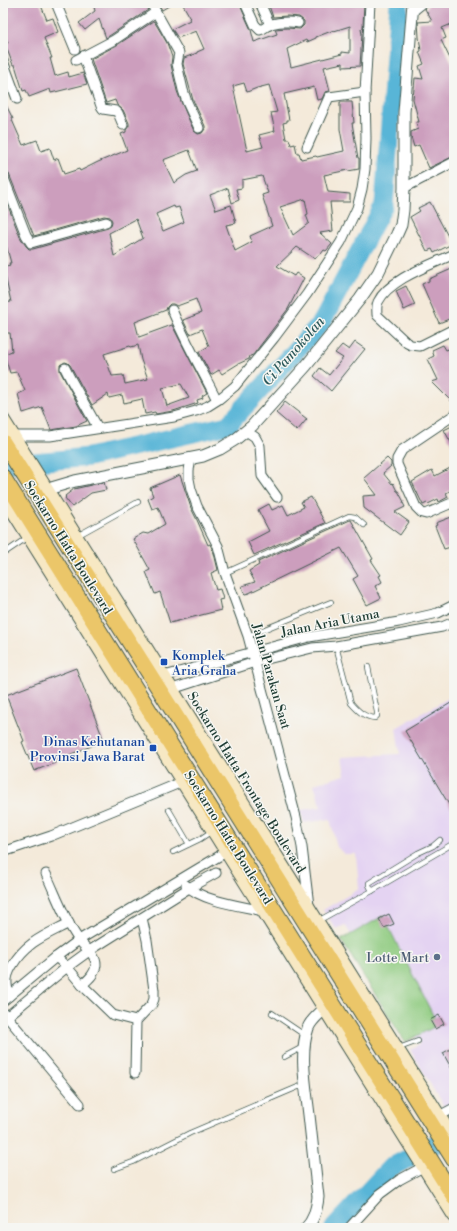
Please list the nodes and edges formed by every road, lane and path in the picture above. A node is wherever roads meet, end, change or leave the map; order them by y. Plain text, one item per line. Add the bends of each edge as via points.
1 (56, 3) edge
2 (151, 3) edge
3 (245, 3) edge
4 (260, 3) edge
5 (370, 3) edge
6 (423, 3) edge
7 (413, 7) edge
8 (156, 12) junction
9 (298, 23) dead end
10 (270, 25) junction
11 (75, 49) dead end
12 (3, 61) edge
13 (365, 92) junction
14 (17, 99) dead end
15 (123, 125) dead end
16 (199, 128) dead end
17 (307, 147) dead end
18 (454, 162) edge
19 (3, 176) edge
20 (404, 188) junction
21 (106, 222) dead end
22 (454, 254) edge
23 (172, 310) dead end
24 (454, 329) edge
25 (66, 368) dead end
26 (217, 400) junction
27 (454, 415) edge
28 (3, 419) edge
29 (98, 428) junction
30 (246, 431) junction
31 (9, 444) edge
32 (191, 459) junction
33 (4, 485) edge
34 (45, 485) junction
35 (277, 497) dead end
36 (138, 502) dead end
37 (454, 502) edge
38 (8, 513) edge
39 (364, 525) dead end
40 (77, 536) junction
41 (28, 537) junction
42 (3, 554) edge
43 (225, 572) junction
44 (331, 602) dead end
45 (454, 605) edge
46 (438, 613) junction
47 (454, 622) edge
48 (442, 627) junction
49 (248, 636) junction
50 (309, 637) junction
51 (336, 646) junction
52 (312, 648) junction
53 (252, 652) junction
54 (255, 662) junction
55 (368, 666) dead end
56 (161, 681) junction
57 (124, 689) junction
58 (172, 689) junction
59 (142, 699) junction
60 (176, 716) junction
61 (193, 723) junction
62 (160, 727) junction
63 (182, 782) junction
64 (169, 810) dead end
65 (246, 829) junction
66 (212, 831) junction
67 (440, 840) dead end
68 (454, 843) edge
69 (189, 844) junction
70 (272, 849) junction
71 (3, 852) edge
72 (173, 852) dead end
73 (226, 852) junction
74 (216, 873) dead end
75 (46, 874) dead end
76 (181, 880) junction
77 (189, 888) junction
78 (372, 891) junction
79 (309, 907) junction
80 (263, 911) junction
81 (142, 918) junction
82 (318, 921) junction
83 (69, 923) junction
84 (79, 940) junction
85 (89, 951) junction
86 (56, 957) junction
87 (67, 967) junction
88 (5, 985) edge
89 (82, 985) junction
90 (6, 999) edge
91 (324, 1009) junction
92 (272, 1013) dead end
93 (4, 1017) edge
94 (136, 1021) junction
95 (305, 1041) junction
96 (418, 1041) dead end
97 (398, 1048) junction
98 (284, 1057) dead end
99 (135, 1073) dead end
100 (305, 1086) junction
101 (80, 1104) dead end
102 (454, 1108) edge
103 (439, 1122) junction
104 (410, 1136) junction
105 (454, 1139) edge
106 (453, 1158) edge
107 (424, 1162) junction
108 (114, 1169) dead end
109 (454, 1197) edge
110 (454, 1216) edge
111 (306, 1228) edge
112 (349, 1228) edge

1 - 11 street
2 - 8 street
3 - 10 street via 257,28 260,30
4 - 10 street
5 - 13 street
6 - 7 street
7 - 20 street via 404,112
8 - 15 street via 114,40 79,58 101,106 103,109 116,111
8 - 16 street via 178,53 177,64 186,102
9 - 10 street via 292,21
12 - 14 street
13 - 17 street via 328,96
13 - 26 street via 365,169 357,208 349,226 307,294 274,338 235,386
18 - 20 street
19 - 21 street via 31,243
20 - 30 street via 401,225 378,273 306,366
22 - 24 street via 401,279 386,290 377,304 377,315 411,345 420,346
23 - 26 street
25 - 29 street
26 - 29 street via 196,411 174,417
27 - 37 street via 402,450 397,459 416,507 422,513 426,514
28 - 31 main road, Soekarno Hatta Frontage Boulevard
29 - 31 street
30 - 32 street via 220,448
30 - 35 street via 255,437 260,446 262,476
31 - 34 main road, Soekarno Hatta Frontage Boulevard via 25,453
31 - 56 highway, Soekarno Hatta Boulevard via 25,478
32 - 34 street
32 - 43 street, Jalan Parakan Saat via 191,489 218,546
33 - 38 main road
33 - 59 highway, Soekarno Hatta Boulevard
34 - 40 main road, Soekarno Hatta Frontage Boulevard
36 - 40 lane
38 - 41 main road
39 - 43 lane via 355,517 349,516
40 - 56 main road, Soekarno Hatta Frontage Boulevard
41 - 42 lane
41 - 57 main road
43 - 49 street, Jalan Parakan Saat
44 - 49 lane
45 - 46 street, Jalan Aria Utama
46 - 48 street
46 - 50 street, Jalan Aria Utama
47 - 48 street, Jalan Aria Utama
48 - 51 street, Jalan Aria Utama
49 - 53 street, Jalan Parakan Saat
50 - 52 street
50 - 53 street, Jalan Aria Utama
51 - 52 street, Jalan Aria Utama
51 - 55 lane via 351,703 363,715 375,718 377,712
52 - 54 street, Jalan Aria Utama
53 - 54 street, Jalan Parakan Saat
53 - 56 street, Jalan Aria Utama
54 - 58 street, Jalan Aria Utama
54 - 79 street, Jalan Parakan Saat via 296,816
56 - 58 main road, Soekarno Hatta Frontage Boulevard
56 - 59 highway via 158,695 154,700
56 - 60 highway, Soekarno Hatta Boulevard
57 - 59 highway
57 - 63 main road
58 - 61 main road, Soekarno Hatta Frontage Boulevard
59 - 62 highway, Soekarno Hatta Boulevard
60 - 61 highway
60 - 62 highway via 164,715
60 - 65 highway, Soekarno Hatta Boulevard
61 - 70 main road, Soekarno Hatta Frontage Boulevard
62 - 104 highway, Soekarno Hatta Boulevard
63 - 66 main road
63 - 71 street via 51,836
64 - 69 lane
65 - 70 highway
65 - 103 highway, Soekarno Hatta Boulevard
66 - 69 lane
66 - 73 main road
67 - 78 lane via 369,883
68 - 78 lane
69 - 72 lane
70 - 79 main road, Soekarno Hatta Frontage Boulevard
73 - 76 street
73 - 80 main road
74 - 77 street
75 - 83 street
76 - 77 street
76 - 84 street
77 - 80 street via 206,898
77 - 81 street
78 - 82 lane
79 - 82 main road, Soekarno Hatta Frontage Boulevard
80 - 91 main road
81 - 85 street
81 - 94 street via 154,999
82 - 97 main road, Soekarno Hatta Frontage Boulevard
83 - 84 street
83 - 88 street via 25,948 10,970
84 - 85 street
84 - 86 street
85 - 87 street
85 - 89 street via 93,954 96,965 91,977
86 - 87 street
86 - 90 street
87 - 89 street
87 - 93 street
88 - 90 street
89 - 94 street via 113,1015
91 - 95 street via 313,1019
91 - 104 main road
92 - 95 lane
93 - 101 street
94 - 99 street
95 - 98 lane
95 - 100 street
96 - 97 lane
97 - 103 main road, Soekarno Hatta Frontage Boulevard
100 - 108 lane via 190,1133
100 - 111 street via 318,1197 313,1217
102 - 103 street
103 - 105 main road, Soekarno Hatta Frontage Boulevard
103 - 106 highway, Soekarno Hatta Boulevard
104 - 107 highway, Soekarno Hatta Boulevard
107 - 109 highway, Soekarno Hatta Boulevard
107 - 110 main road
107 - 112 street via 380,1194

